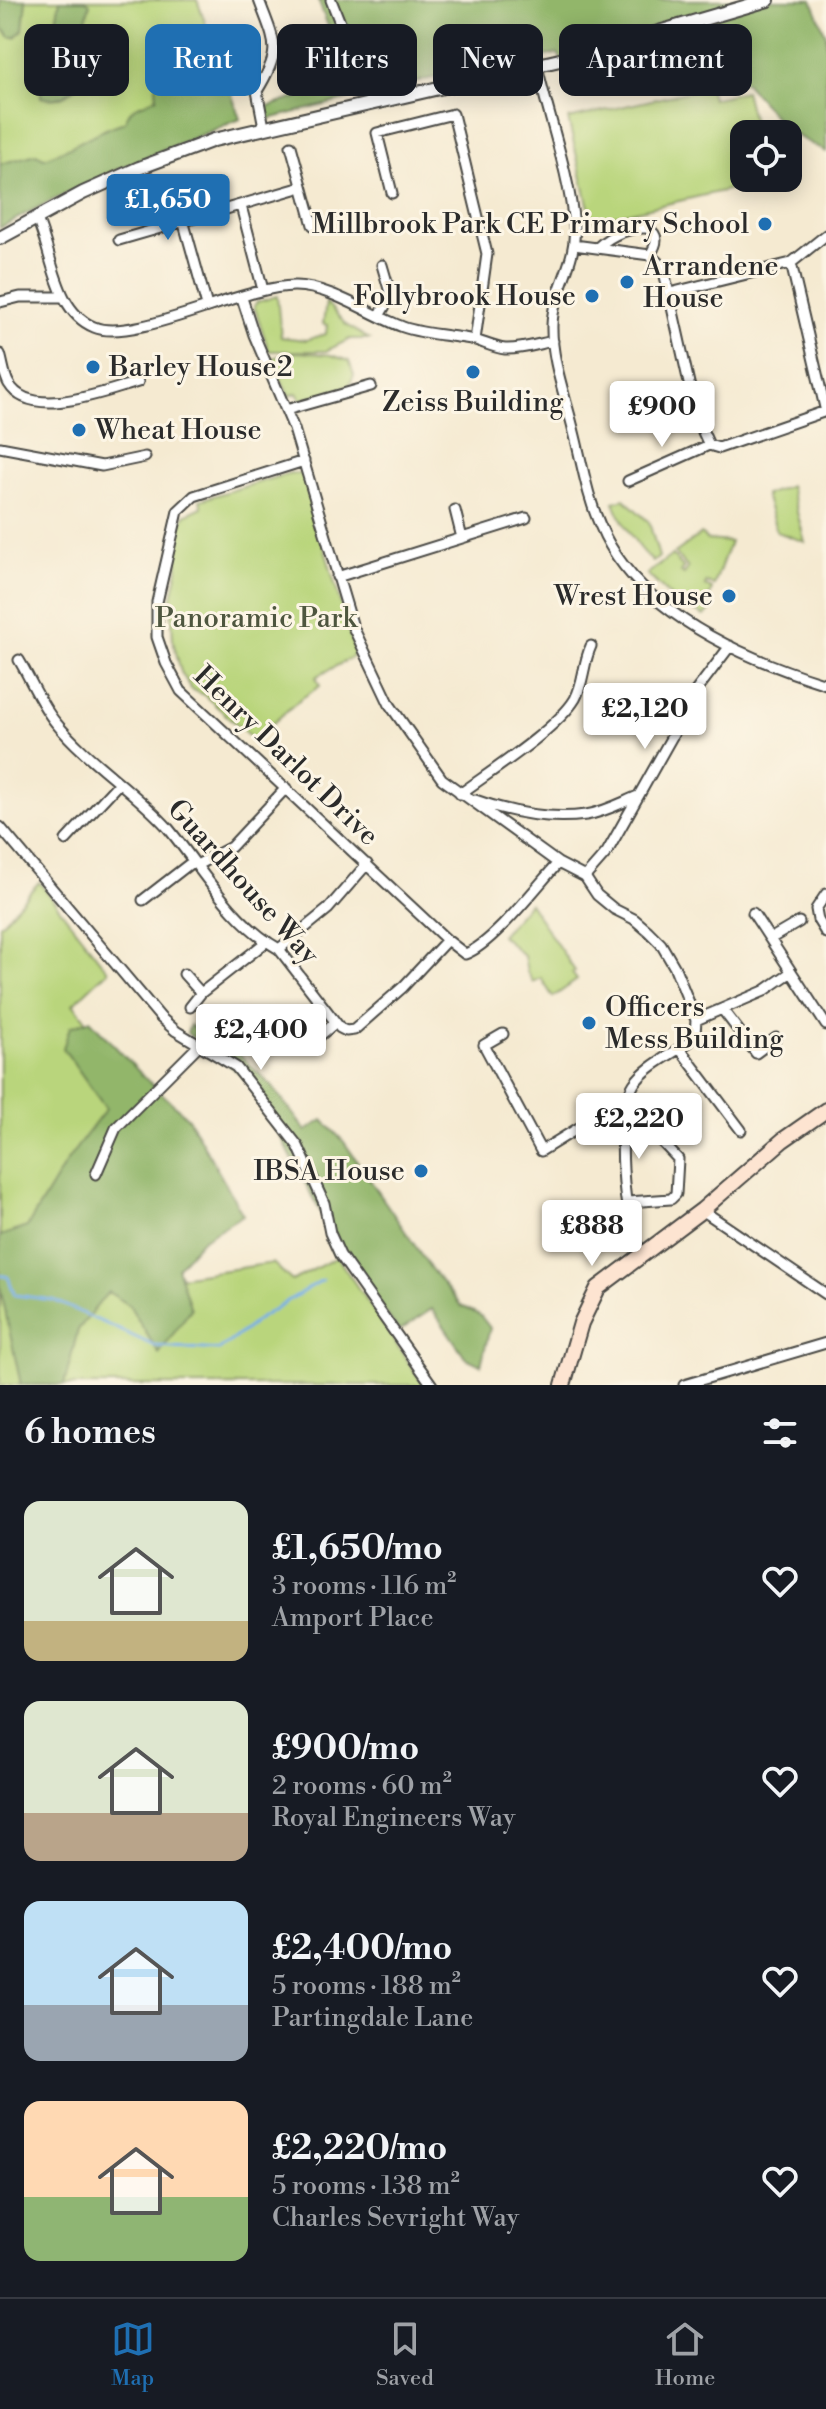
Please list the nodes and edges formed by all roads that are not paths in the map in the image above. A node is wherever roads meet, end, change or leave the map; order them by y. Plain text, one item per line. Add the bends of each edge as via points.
1 (259, 0) edge
2 (331, 0) edge
3 (768, 0) edge
4 (543, 64) edge
5 (433, 89) edge
6 (543, 90) edge
7 (372, 103) junction
8 (264, 127) junction
9 (291, 146) dead end
10 (302, 187) junction
11 (392, 193) dead end
12 (241, 206) junction
13 (36, 217) junction
14 (183, 220) junction
15 (313, 225) dead end
16 (826, 235) edge
17 (0, 238) edge
18 (119, 240) dead end
19 (574, 245) junction
20 (598, 247) junction
21 (650, 255) junction
22 (791, 263) junction
23 (382, 265) dead end
24 (263, 290) junction
25 (670, 293) junction
26 (63, 297) junction
27 (242, 298) junction
28 (0, 302) edge
29 (207, 306) junction
30 (379, 316) junction
31 (475, 340) junction
32 (553, 341) junction
33 (0, 354) edge
34 (138, 382) dead end
35 (371, 386) dead end
36 (286, 410) junction
37 (826, 411) edge
38 (709, 445) junction
39 (0, 447) edge
40 (145, 457) dead end
41 (304, 461) junction
42 (628, 481) dead end
43 (455, 510) dead end
44 (526, 518) dead end
45 (462, 538) junction
46 (337, 577) junction
47 (591, 646) dead end
48 (730, 646) junction
49 (19, 660) dead end
50 (826, 684) edge
51 (119, 783) junction
52 (286, 788) junction
53 (460, 794) junction
54 (639, 796) junction
55 (0, 827) edge
56 (66, 840) dead end
57 (558, 863) junction
58 (194, 864) junction
59 (367, 864) junction
60 (585, 877) junction
61 (826, 894) edge
62 (143, 900) dead end
63 (753, 913) dead end
64 (799, 922) dead end
65 (826, 933) edge
66 (770, 939) junction
67 (447, 940) junction
68 (266, 942) junction
69 (279, 949) junction
70 (790, 973) junction
71 (184, 974) dead end
72 (201, 993) junction
73 (190, 1007) dead end
74 (722, 1009) junction
75 (696, 1020) junction
76 (335, 1023) junction
77 (826, 1025) edge
78 (503, 1034) dead end
79 (776, 1038) dead end
80 (200, 1044) junction
81 (310, 1044) dead end
82 (680, 1049) junction
83 (826, 1110) edge
84 (622, 1122) junction
85 (741, 1130) dead end
86 (661, 1141) dead end
87 (96, 1174) dead end
88 (628, 1202) junction
89 (702, 1210) junction
90 (642, 1254) junction
91 (825, 1292) edge
92 (826, 1343) edge
93 (432, 1385) edge
94 (563, 1385) edge
95 (684, 1385) edge

1 - 8 street via 275,46 271,69 257,91
2 - 7 street
3 - 4 street
5 - 7 street
6 - 19 street via 570,200
7 - 8 street
8 - 13 street via 139,168
9 - 10 street
10 - 12 street
10 - 15 street
11 - 31 street via 377,133 453,114 487,254
12 - 14 street
12 - 24 street
13 - 17 street
13 - 26 street
14 - 18 street
14 - 29 street
16 - 22 street
19 - 20 street
19 - 32 street via 553,309
20 - 21 street
20 - 21 street via 609,237 647,228 657,243
21 - 25 street via 663,267
22 - 25 street
22 - 37 street
23 - 30 street via 391,296
24 - 27 street
24 - 30 street via 298,285 316,289
25 - 38 street via 697,419
26 - 28 street
26 - 29 street via 77,316 99,330 151,324
27 - 29 street
27 - 36 street
30 - 31 street via 405,328
31 - 32 street via 505,349
32 - 48 street via 590,498 612,549 643,589 667,609
33 - 34 street via 8,383 41,402 77,399
35 - 36 street
36 - 41 street
37 - 38 street via 719,448
38 - 42 street
39 - 40 street via 102,466
41 - 46 street
41 - 52 street, Henry Darlot Drive via 194,496 178,511 157,602 157,637 181,691
43 - 45 street
44 - 45 street
45 - 46 street
46 - 53 street via 360,646 390,705 427,760
47 - 53 street via 575,700 555,723
48 - 50 street
48 - 54 street via 683,708
49 - 51 street, Guardhouse Way via 56,723
51 - 56 street
51 - 58 street, Guardhouse Way via 167,828
52 - 58 street via 231,847
52 - 59 street, Henry Darlot Drive
53 - 54 street via 524,814 584,815
53 - 57 street
54 - 60 street via 607,852
55 - 80 street via 161,1018
57 - 60 street
57 - 67 street via 475,950 465,954
58 - 62 street
58 - 68 street, Guardhouse Way
59 - 67 street, Henry Darlot Drive
59 - 69 street via 328,909
60 - 75 street via 597,895 639,922 661,944
61 - 65 street via 816,909
63 - 66 street
64 - 66 street
66 - 70 street
67 - 76 street via 354,1030
68 - 69 street, Guardhouse Way
68 - 72 street
69 - 76 street, Guardhouse Way
70 - 74 street
70 - 77 street
71 - 72 street
72 - 73 street
74 - 75 street
74 - 79 street via 756,1053
75 - 82 street via 695,1034
76 - 81 street
78 - 84 street via 484,1045 541,1151 598,1116
80 - 87 street via 116,1128
80 - 93 street via 236,1067 298,1146 340,1255
82 - 84 street via 635,1083
82 - 85 street
83 - 89 main road
84 - 88 street
86 - 88 street via 678,1159 676,1194 671,1199
88 - 90 street via 632,1235
89 - 90 main road
89 - 91 street
90 - 94 main road via 598,1288 581,1323
92 - 95 street

